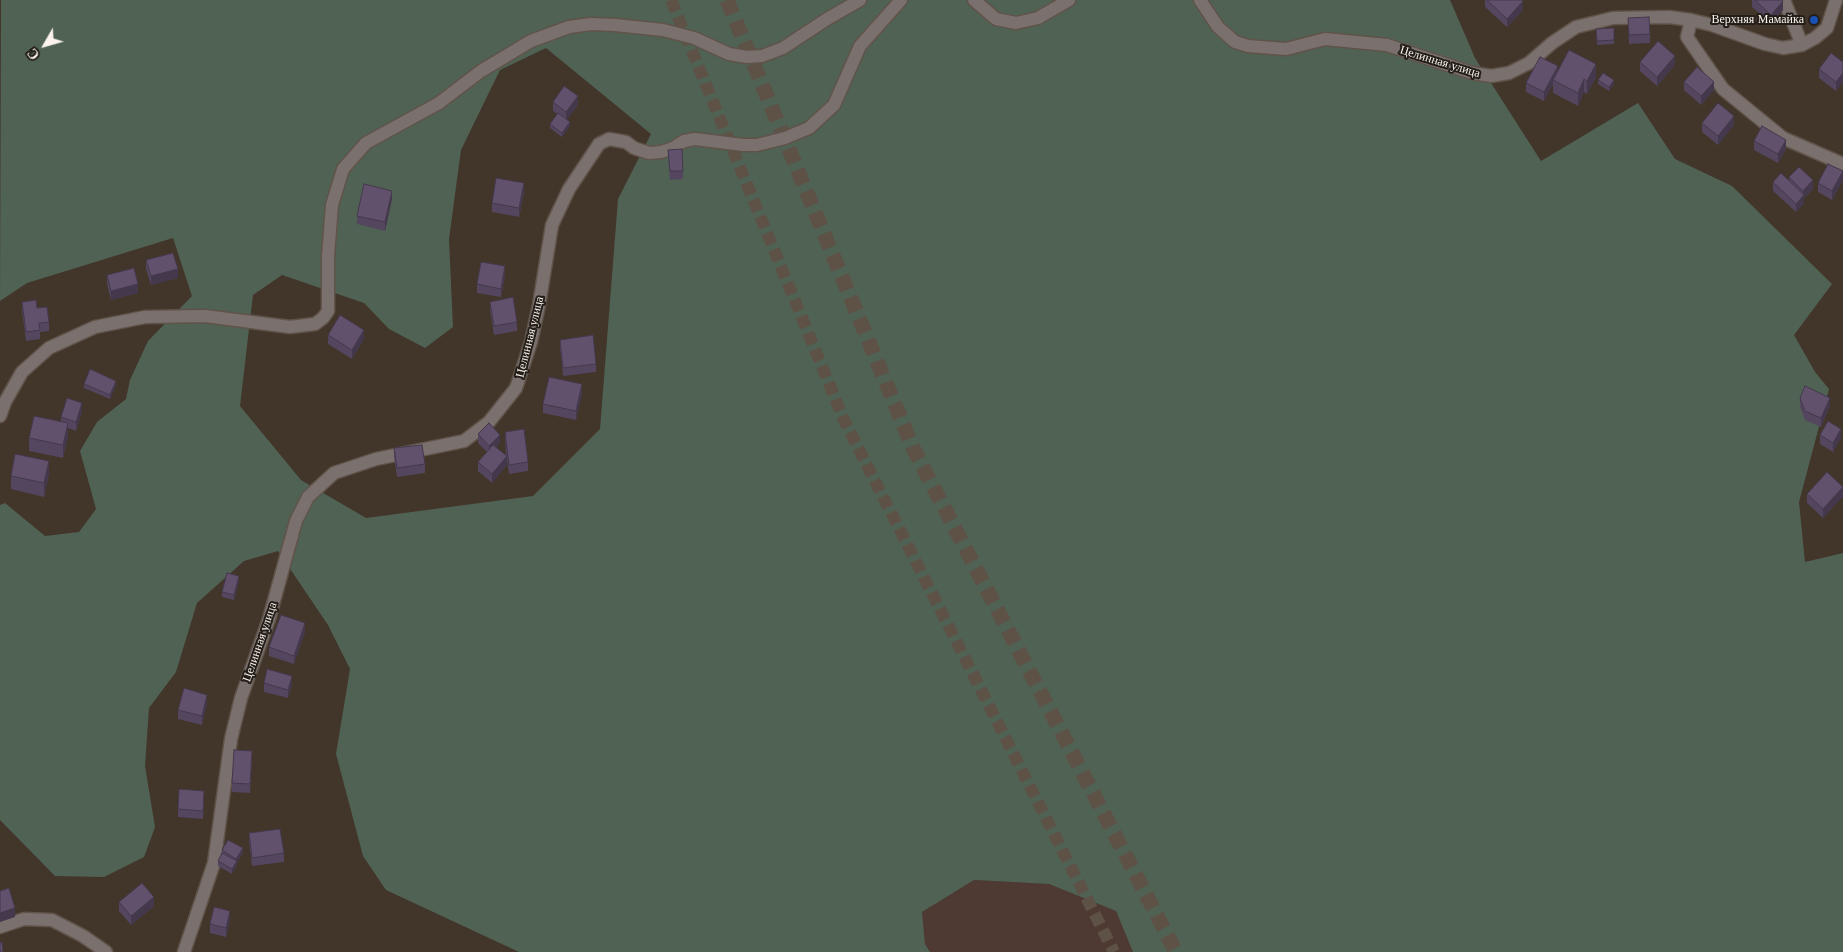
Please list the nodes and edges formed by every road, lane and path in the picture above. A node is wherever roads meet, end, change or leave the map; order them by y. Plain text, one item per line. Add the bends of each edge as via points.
1 (860, 0) edge
2 (901, 0) edge
3 (974, 0) edge
4 (1069, 0) edge
5 (1200, 0) edge
6 (1784, 0) edge
7 (1836, 0) edge
8 (1691, 20) junction
9 (1802, 45) junction
10 (1843, 164) edge
11 (0, 416) edge
12 (0, 927) edge
13 (106, 952) edge
14 (184, 952) edge

1 - 11 street via 783,48 762,56 729,54 694,38 663,30 616,25 569,27 531,41 481,71 439,103 366,143 343,169 332,205 328,311 315,324 290,327 205,316 144,317 95,327 49,348 22,372
2 - 14 street, Целинная улица via 860,46 834,106 808,128 757,145 695,139 661,152 649,153 626,142 609,139 599,144 552,225 531,342 516,388 489,422 464,441 376,459 334,473 308,497 296,521 269,619 240,698 231,739 214,863
3 - 4 street via 996,19 1016,23 1038,18
5 - 8 street, Целинная улица via 1218,27 1234,42 1248,46 1286,49 1325,40 1387,45 1472,74 1491,76 1509,73 1529,63 1576,26 1613,18
6 - 9 street
7 - 9 street, Целинная улица via 1827,28
8 - 9 street, Целинная улица via 1765,44 1783,48
8 - 10 street via 1687,37 1724,90 1783,138
12 - 13 street via 24,919 52,920

